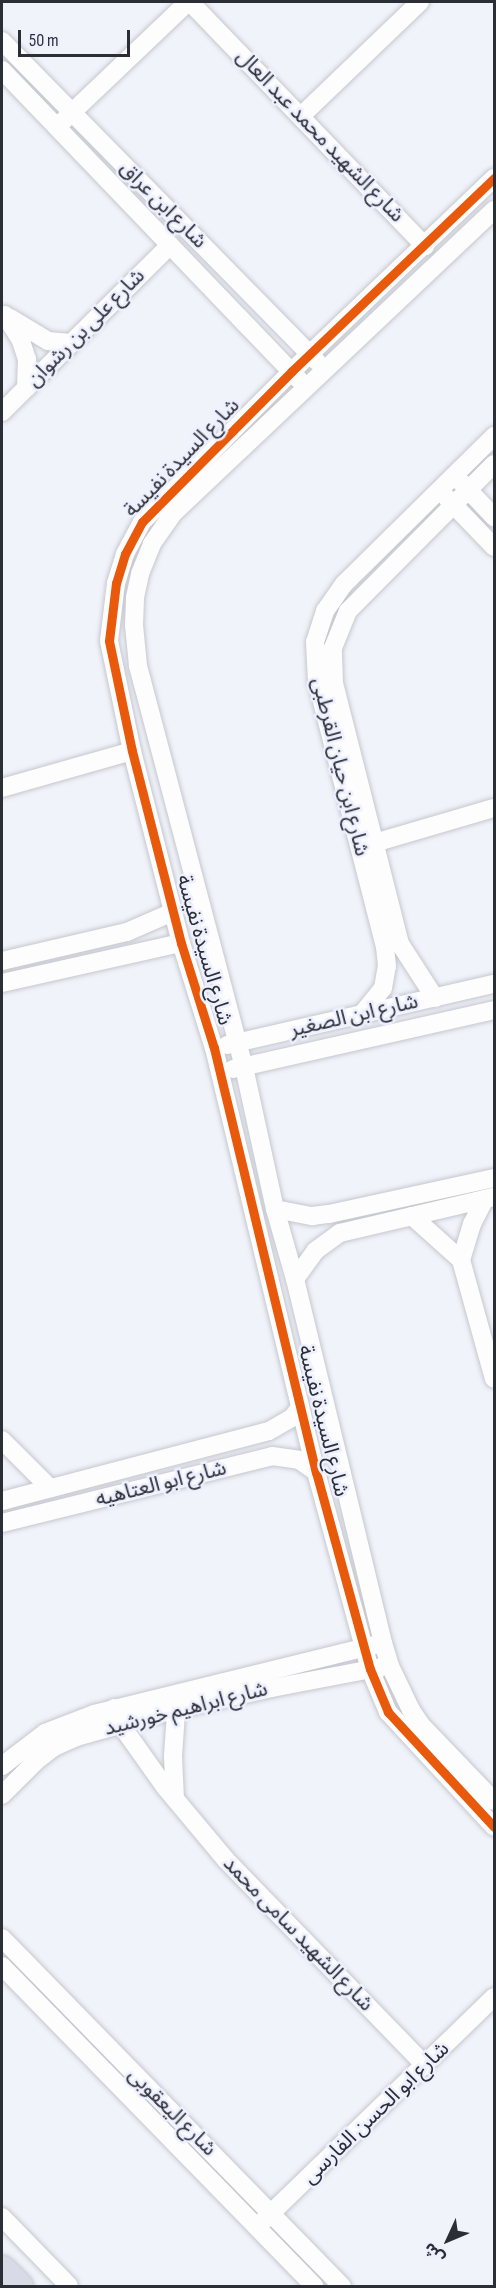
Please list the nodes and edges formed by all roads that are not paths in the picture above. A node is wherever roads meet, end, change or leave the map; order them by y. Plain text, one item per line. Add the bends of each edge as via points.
1 (189, 2) edge
2 (417, 3) edge
3 (2, 41) edge
4 (2, 70) edge
5 (71, 113) junction
6 (301, 116) junction
7 (57, 127) junction
8 (495, 178) edge
9 (495, 210) edge
10 (170, 245) junction
11 (425, 246) junction
12 (3, 313) edge
13 (71, 343) junction
14 (310, 354) junction
15 (324, 369) junction
16 (292, 371) junction
17 (305, 387) junction
18 (26, 388) junction
19 (2, 412) edge
20 (495, 436) edge
21 (495, 464) edge
22 (454, 475) junction
23 (439, 490) junction
24 (468, 490) junction
25 (454, 505) junction
26 (495, 517) edge
27 (495, 547) edge
28 (132, 751) junction
29 (2, 788) edge
30 (495, 808) edge
31 (374, 843) junction
32 (173, 912) junction
33 (181, 943) junction
34 (393, 946) junction
35 (2, 961) edge
36 (2, 983) edge
37 (495, 984) edge
38 (435, 998) junction
39 (495, 1010) edge
40 (362, 1014) junction
41 (237, 1043) junction
42 (214, 1048) junction
43 (244, 1066) junction
44 (220, 1072) junction
45 (495, 1178) edge
46 (490, 1198) edge
47 (275, 1209) junction
48 (354, 1210) junction
49 (412, 1216) junction
50 (358, 1228) junction
51 (461, 1260) junction
52 (295, 1279) junction
53 (495, 1379) edge
54 (300, 1407) junction
55 (2, 1440) edge
56 (316, 1472) junction
57 (50, 1488) junction
58 (2, 1501) edge
59 (2, 1523) edge
60 (383, 1643) junction
61 (363, 1648) junction
62 (390, 1666) junction
63 (370, 1669) junction
64 (177, 1702) junction
65 (117, 1717) junction
66 (50, 1740) junction
67 (2, 1766) edge
68 (2, 1794) edge
69 (175, 1799) junction
70 (495, 1801) edge
71 (495, 1827) edge
72 (2, 1938) edge
73 (2, 1966) edge
74 (495, 1997) edge
75 (424, 2065) junction
76 (272, 2213) junction
77 (2, 2217) edge
78 (256, 2228) junction
79 (2, 2269) edge
80 (19, 2286) edge
81 (69, 2286) edge
82 (314, 2286) edge
83 (342, 2286) edge

1 - 5 street
1 - 6 street, شارع الشهيد محمد عبد العال
2 - 6 street
3 - 5 street, شارع ابن عراق
4 - 7 street, شارع ابن عراق
5 - 7 street
5 - 14 street, شارع ابن عراق
6 - 11 street, شارع الشهيد محمد عبد العال
7 - 10 street, شارع ابن عراق
8 - 11 street, شارع السيدة نفيسة
9 - 15 street, شارع السيدة نفيسة
10 - 13 street, شارع على بن رشوان
10 - 16 street, شارع ابن عراق
11 - 14 street, شارع السيدة نفيسة
12 - 13 street via 48,341
12 - 18 street via 21,341 27,359
13 - 18 street, شارع على بن رشوان
14 - 15 street, شارع ابن عراق
14 - 16 street, شارع السيدة نفيسة
15 - 17 street, شارع السيدة نفيسة
16 - 17 street, شارع ابن عراق
16 - 28 street, شارع السيدة نفيسة via 156,506 142,522 125,554 116,583 109,641
17 - 41 street, شارع السيدة نفيسة via 172,515 152,544 135,598 138,666
18 - 19 street, شارع على بن رشوان
20 - 22 street, شارع ابن حيان القرطبى
21 - 24 street, شارع ابن حيان القرطبى
22 - 23 street, شارع ابن حيان القرطبى
22 - 24 street
23 - 25 street
23 - 34 street, شارع ابن حيان القرطبى via 333,597 315,642 317,682
24 - 25 street, شارع ابن حيان القرطبى
24 - 26 street
25 - 27 street
25 - 31 street, شارع ابن حيان القرطبى via 348,611 333,648 334,683
28 - 29 street
28 - 32 street, شارع السيدة نفيسة
30 - 31 street
31 - 34 street, شارع ابن حيان القرطبى
32 - 33 street, شارع السيدة نفيسة
32 - 35 street via 128,932
33 - 36 street
33 - 42 street, شارع السيدة نفيسة
34 - 38 street, شارع ابن حيان القرطبى
34 - 40 street, شارع ابن حيان القرطبى via 382,988
37 - 38 street, شارع ابن الصغير
38 - 40 street, شارع ابن الصغير
39 - 43 street, شارع ابن الصغير
40 - 41 street, شارع ابن الصغير
41 - 42 street, شارع ابن الصغير
41 - 43 street, شارع السيدة نفيسة
42 - 44 street, شارع السيدة نفيسة
43 - 44 street, شارع ابن الصغير
43 - 47 street, شارع السيدة نفيسة
44 - 54 street, شارع السيدة نفيسة
45 - 48 street
46 - 49 street
46 - 51 street via 469,1233
47 - 48 street via 312,1216
47 - 52 street, شارع السيدة نفيسة
48 - 50 street
49 - 50 street
49 - 51 street
50 - 52 street via 330,1238
51 - 53 street
52 - 60 street, شارع السيدة نفيسة
54 - 56 street, شارع السيدة نفيسة
54 - 57 street, شارع ابو العتاهيه via 293,1417 269,1431
55 - 57 street
56 - 59 street, شارع ابو العتاهيه via 299,1460 272,1456
56 - 61 street, شارع السيدة نفيسة
57 - 58 street, شارع ابو العتاهيه
60 - 61 street, شارع ابراهيم خورشيد
60 - 62 street, شارع السيدة نفيسة
61 - 63 street, شارع السيدة نفيسة
61 - 64 street, شارع ابراهيم خورشيد
62 - 63 street, شارع ابراهيم خورشيد
62 - 70 street, شارع السيدة نفيسة via 421,1725
63 - 64 street, شارع ابراهيم خورشيد
63 - 71 street, شارع السيدة نفيسة via 388,1712
64 - 65 street, شارع ابراهيم خورشيد
64 - 69 street via 172,1756
65 - 66 street, شارع ابراهيم خورشيد
65 - 69 street, شارع الشهيد سامى محمد
66 - 67 street, شارع ابراهيم خورشيد
66 - 68 street, شارع ابراهيم خورشيد
69 - 75 street, شارع الشهيد سامى محمد via 226,1860
72 - 76 street, شارع اليعقوبى
73 - 78 street, شارع اليعقوبى
74 - 75 street, شارع ابو الحسن الفارسى
75 - 76 street, شارع ابو الحسن الفارسى
76 - 78 street, شارع ابو الحسن الفارسى
76 - 83 street, شارع اليعقوبى
77 - 81 street
78 - 82 street, شارع اليعقوبى
79 - 80 highway

